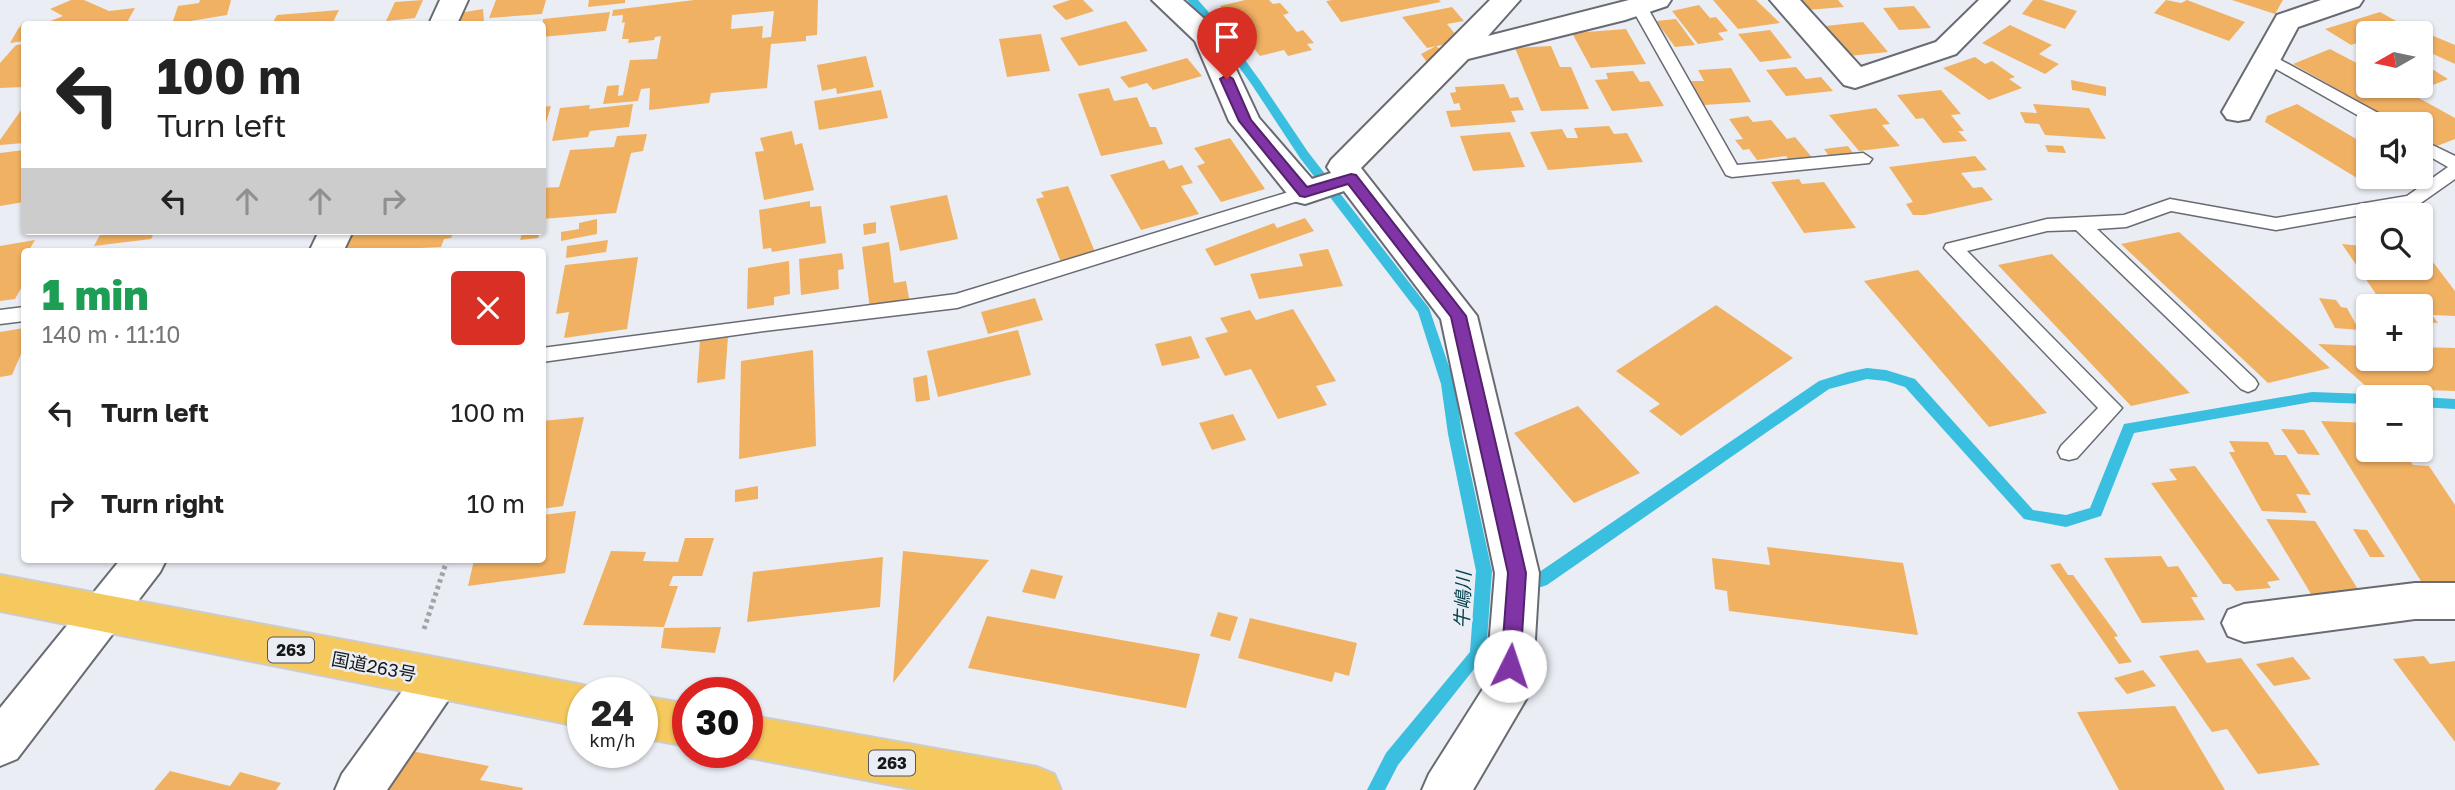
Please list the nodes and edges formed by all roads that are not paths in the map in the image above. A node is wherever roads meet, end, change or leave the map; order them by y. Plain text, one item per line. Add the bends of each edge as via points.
1 (454, 0) edge
2 (1166, 0) edge
3 (1506, 0) edge
4 (1784, 0) edge
5 (1995, 0) edge
6 (2349, 0) edge
7 (1648, 3) edge
8 (444, 21) edge
9 (1457, 53) junction
10 (2268, 58) junction
11 (2238, 112) dead end
12 (2364, 112) edge
13 (2433, 151) edge
14 (1863, 159) dead end
15 (2455, 163) edge
16 (2455, 170) edge
17 (1351, 178) junction
18 (1305, 193) junction
19 (2080, 223) junction
20 (21, 314) edge
21 (0, 317) edge
22 (546, 354) edge
23 (2248, 384) dead end
24 (2069, 452) dead end
25 (143, 563) edge
26 (0, 593) edge
27 (2455, 601) edge
28 (102, 613) junction
29 (2244, 623) dead end
30 (416, 675) junction
31 (567, 703) edge
32 (763, 739) edge
33 (0, 744) edge
34 (359, 790) edge
35 (1037, 790) edge
36 (1446, 790) edge

1 - 8 street
2 - 18 street via 1208,37 1245,121
3 - 9 street
4 - 5 street via 1855,79 1946,48
6 - 10 street via 2287,21
7 - 9 street
7 - 14 lane via 1732,171
9 - 17 street via 1343,167
10 - 11 street
10 - 12 lane
13 - 15 lane
16 - 19 lane via 2412,201 2276,225 2170,205 2126,221
17 - 18 street
17 - 36 street via 1459,316 1517,573 1508,689
18 - 22 lane via 957,302
19 - 23 lane
19 - 24 lane via 2047,225 1953,248 2111,408
20 - 21 lane
25 - 28 street
26 - 28 highway, 国道263号 / 263
27 - 29 street via 2415,601
28 - 30 highway, 国道263号 / 263
28 - 33 street
30 - 31 highway, 国道263号 / 263
30 - 34 street
32 - 35 highway, 263

